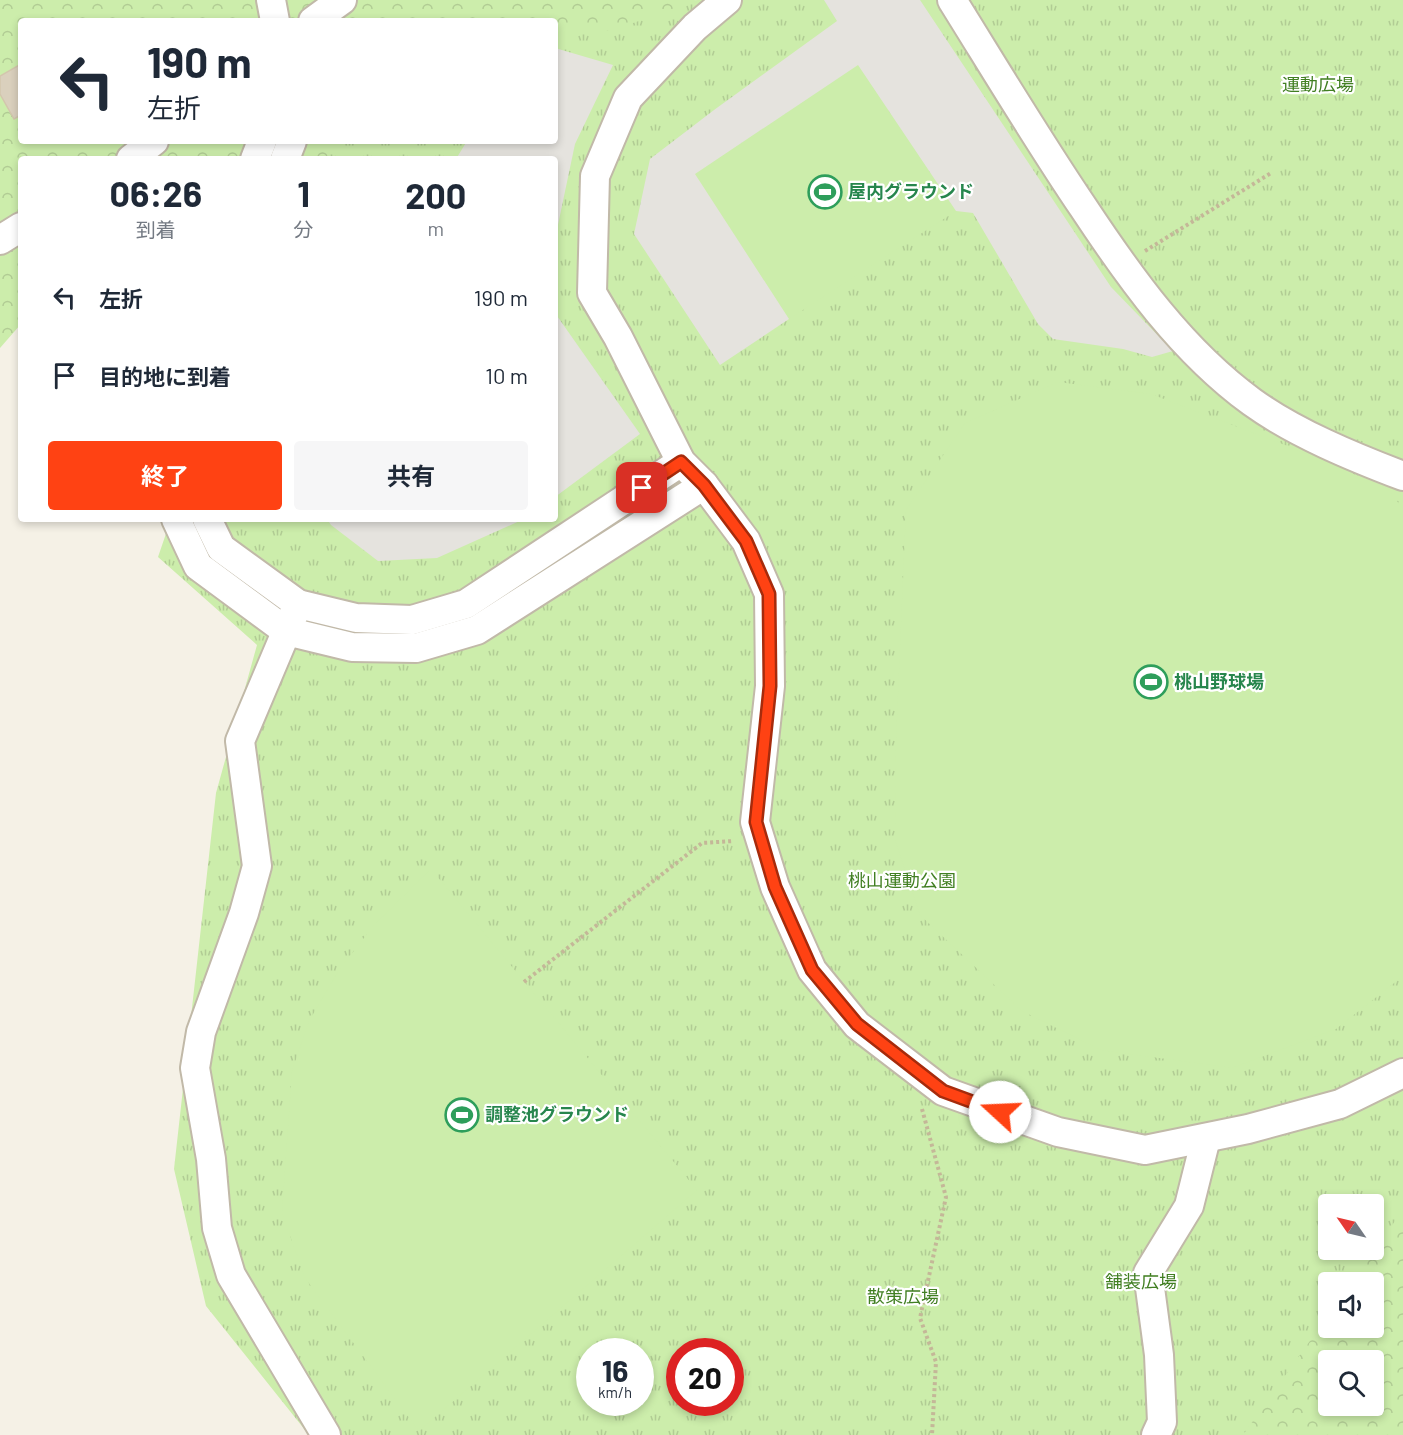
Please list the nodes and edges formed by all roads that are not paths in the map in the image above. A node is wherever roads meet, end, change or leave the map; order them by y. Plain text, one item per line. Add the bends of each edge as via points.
1 (271, 0) edge
2 (343, 0) edge
3 (350, 0) edge
4 (727, 0) edge
5 (952, 0) edge
6 (274, 18) edge
7 (317, 18) edge
8 (322, 18) edge
9 (341, 18) edge
10 (150, 144) edge
11 (135, 156) edge
12 (18, 229) edge
13 (0, 240) edge
14 (681, 462) junction
15 (1403, 476) edge
16 (704, 485) junction
17 (177, 522) edge
18 (208, 522) edge
19 (298, 604) junction
20 (286, 631) junction
21 (1403, 1073) edge
22 (1206, 1138) junction
23 (326, 1435) edge
24 (1156, 1435) edge

1 - 6 street
2 - 7 street
2 - 8 street
3 - 9 street
4 - 14 street via 695,27 628,98 595,176 592,293
5 - 15 street via 1122,265 1207,363 1253,402 1302,431
10 - 11 street
12 - 13 street
14 - 16 street
14 - 19 street via 466,604 412,620 356,618
16 - 20 street via 477,630 416,648 352,647
16 - 22 street via 746,541 769,594 770,686 756,822 775,887 812,970 857,1024 943,1091 1058,1132 1145,1150
17 - 20 street via 198,566
18 - 19 street via 221,548
19 - 20 street
20 - 23 street via 240,741 257,866 201,1032 195,1068 211,1160 217,1228 231,1275
21 - 22 street via 1340,1104
22 - 24 street via 1190,1206 1148,1273 1159,1355 1162,1422

